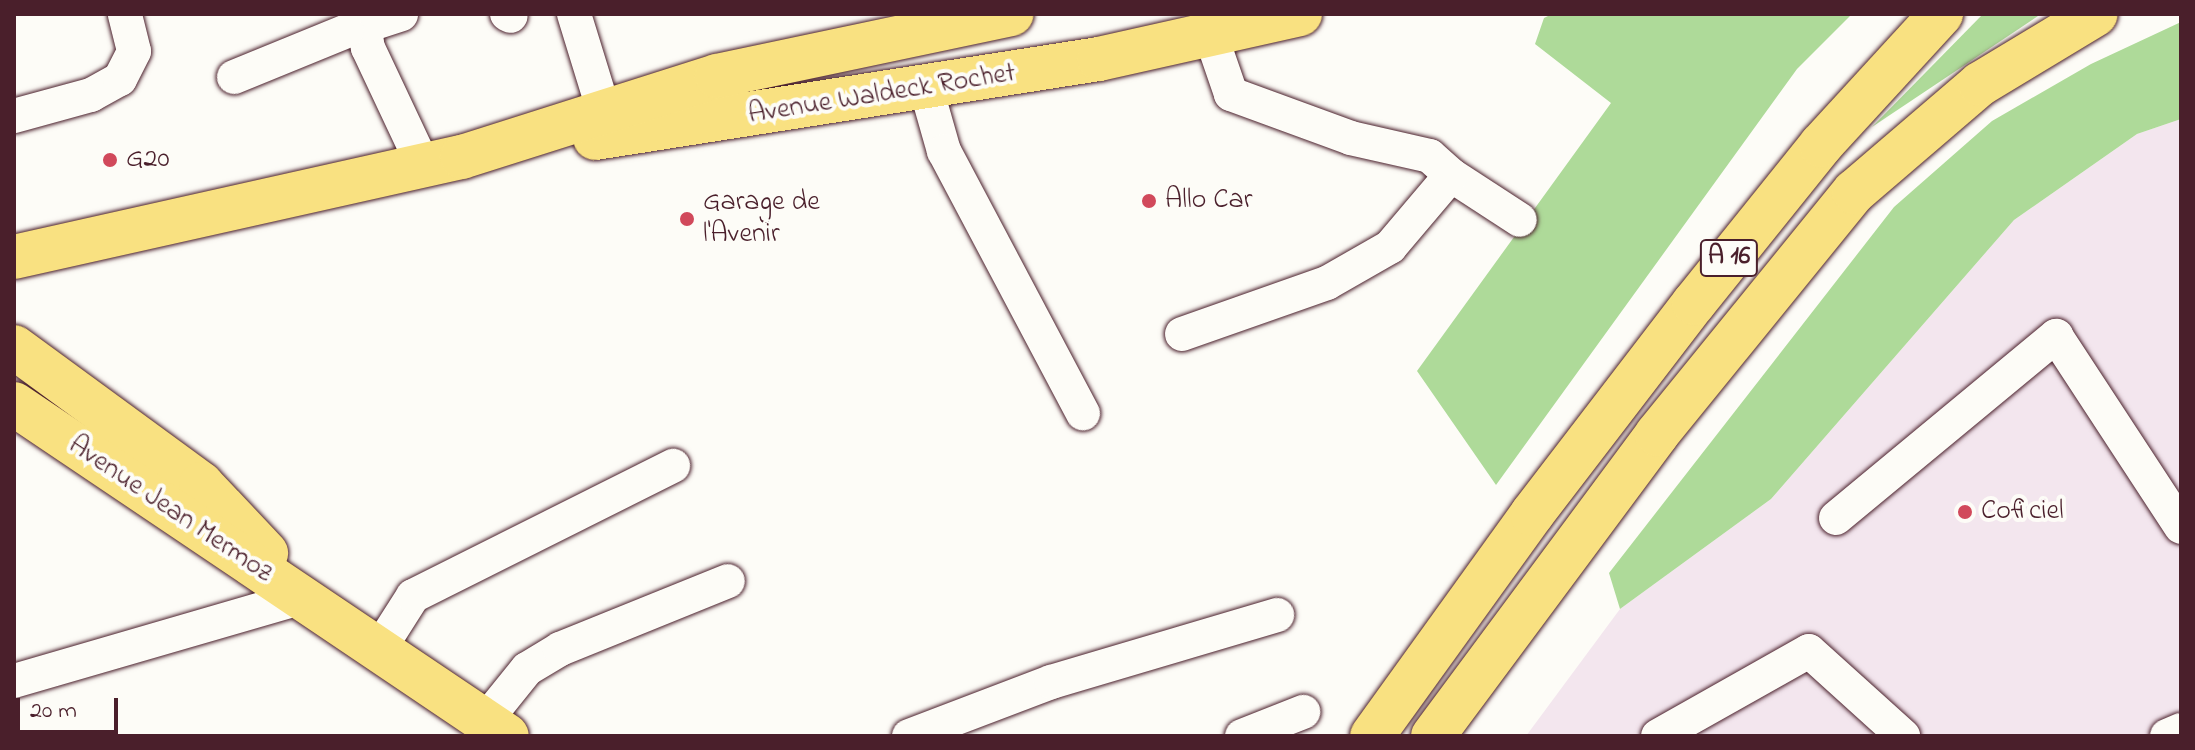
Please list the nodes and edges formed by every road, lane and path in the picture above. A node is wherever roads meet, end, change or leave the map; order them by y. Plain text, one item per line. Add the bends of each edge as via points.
1 (125, 14) edge
2 (401, 14) edge
3 (574, 14) edge
4 (1012, 14) edge
5 (1941, 14) edge
6 (2096, 14) edge
7 (1280, 16) edge
8 (354, 27) edge
9 (1210, 33) junction
10 (234, 77) dead end
11 (926, 88) junction
12 (605, 115) junction
13 (14, 116) edge
14 (442, 161) junction
15 (1451, 175) junction
16 (201, 214) junction
17 (1520, 220) dead end
18 (14, 233) edge
19 (14, 257) edge
20 (1182, 334) dead end
21 (14, 347) edge
22 (14, 404) edge
23 (1083, 414) dead end
24 (673, 466) dead end
25 (1836, 518) dead end
26 (2181, 527) edge
27 (728, 581) dead end
28 (312, 606) junction
29 (1277, 615) dead end
30 (378, 651) junction
31 (14, 681) edge
32 (1303, 712) dead end
33 (496, 729) edge
34 (2181, 730) edge
35 (909, 736) edge
36 (1242, 736) edge
37 (1372, 736) edge
38 (1433, 736) edge
39 (1658, 736) edge
40 (1903, 736) edge
41 (2167, 736) edge

1 - 13 street via 134,51 120,79 91,95
2 - 8 street
3 - 12 street
4 - 12 main road, Avenue Waldeck Rochet via 717,76
5 - 37 main road, A 16 via 1821,145 1532,514
6 - 38 main road, A 16 via 1980,84 1854,192 1726,345
7 - 9 main road, Avenue Waldeck Rochet
8 - 10 street
8 - 14 street
9 - 11 main road, Avenue Waldeck Rochet via 1099,59
9 - 15 street via 1231,94 1351,138 1430,156
11 - 14 main road, Avenue Waldeck Rochet
11 - 23 street via 944,151
12 - 14 main road, Avenue Waldeck Rochet
14 - 16 main road, Avenue Waldeck Rochet
15 - 17 street
15 - 20 street via 1390,247 1327,283
16 - 18 main road, Avenue Waldeck Rochet
16 - 19 main road, Avenue Waldeck Rochet
21 - 28 main road, Avenue Jean Mermoz via 201,484
22 - 28 main road, Avenue Jean Mermoz
24 - 30 street via 413,596
25 - 26 street via 2056,336
27 - 33 street via 560,649 527,669
28 - 30 main road, Avenue Jean Mermoz
28 - 31 street
29 - 35 street via 1051,682
30 - 33 main road, Avenue Jean Mermoz
32 - 36 street
34 - 41 street
39 - 40 street via 1809,651

